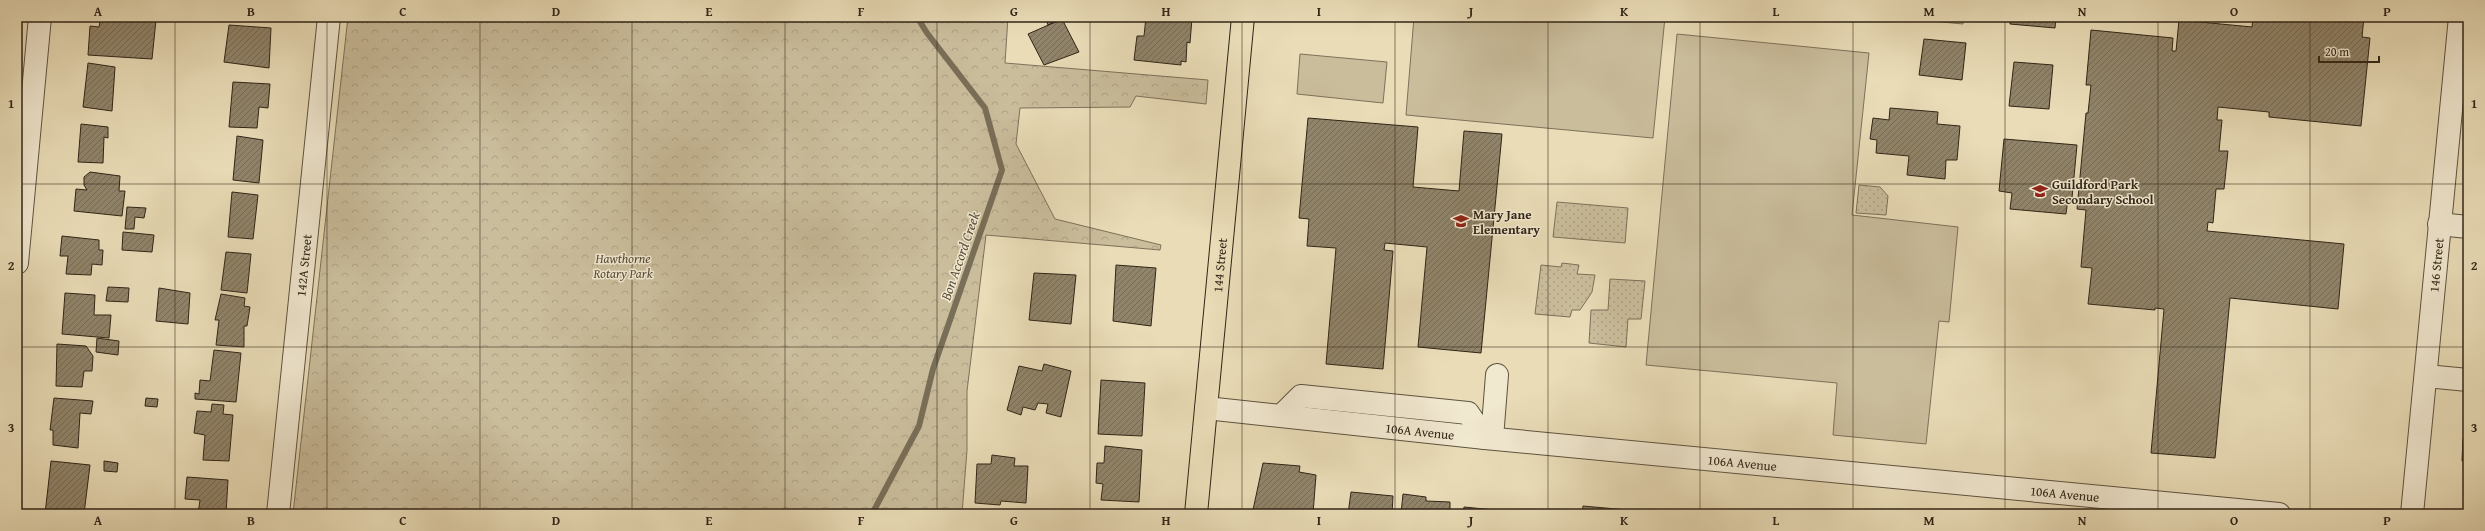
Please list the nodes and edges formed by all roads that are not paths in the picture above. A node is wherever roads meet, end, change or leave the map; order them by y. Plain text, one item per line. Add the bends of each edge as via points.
1 (40, 17) edge
2 (329, 17) edge
3 (1243, 17) edge
4 (2460, 17) edge
5 (2439, 224) junction
6 (2468, 227) edge
7 (17, 263) edge
8 (1498, 375) dead end
9 (2426, 376) junction
10 (2468, 380) edge
11 (1206, 408) junction
12 (1489, 438) junction
13 (278, 514) edge
14 (1196, 514) edge
15 (2279, 514) edge
16 (2412, 514) edge

1 - 7 street
2 - 13 street, 142A Street
3 - 11 main road, 144 Street
4 - 5 street, 146 Street
5 - 6 street
5 - 9 street, 146 Street
8 - 12 street
9 - 10 street
9 - 16 street, 146 Street
11 - 12 street, 106A Avenue
11 - 14 main road, 144 Street
12 - 15 street, 106A Avenue

